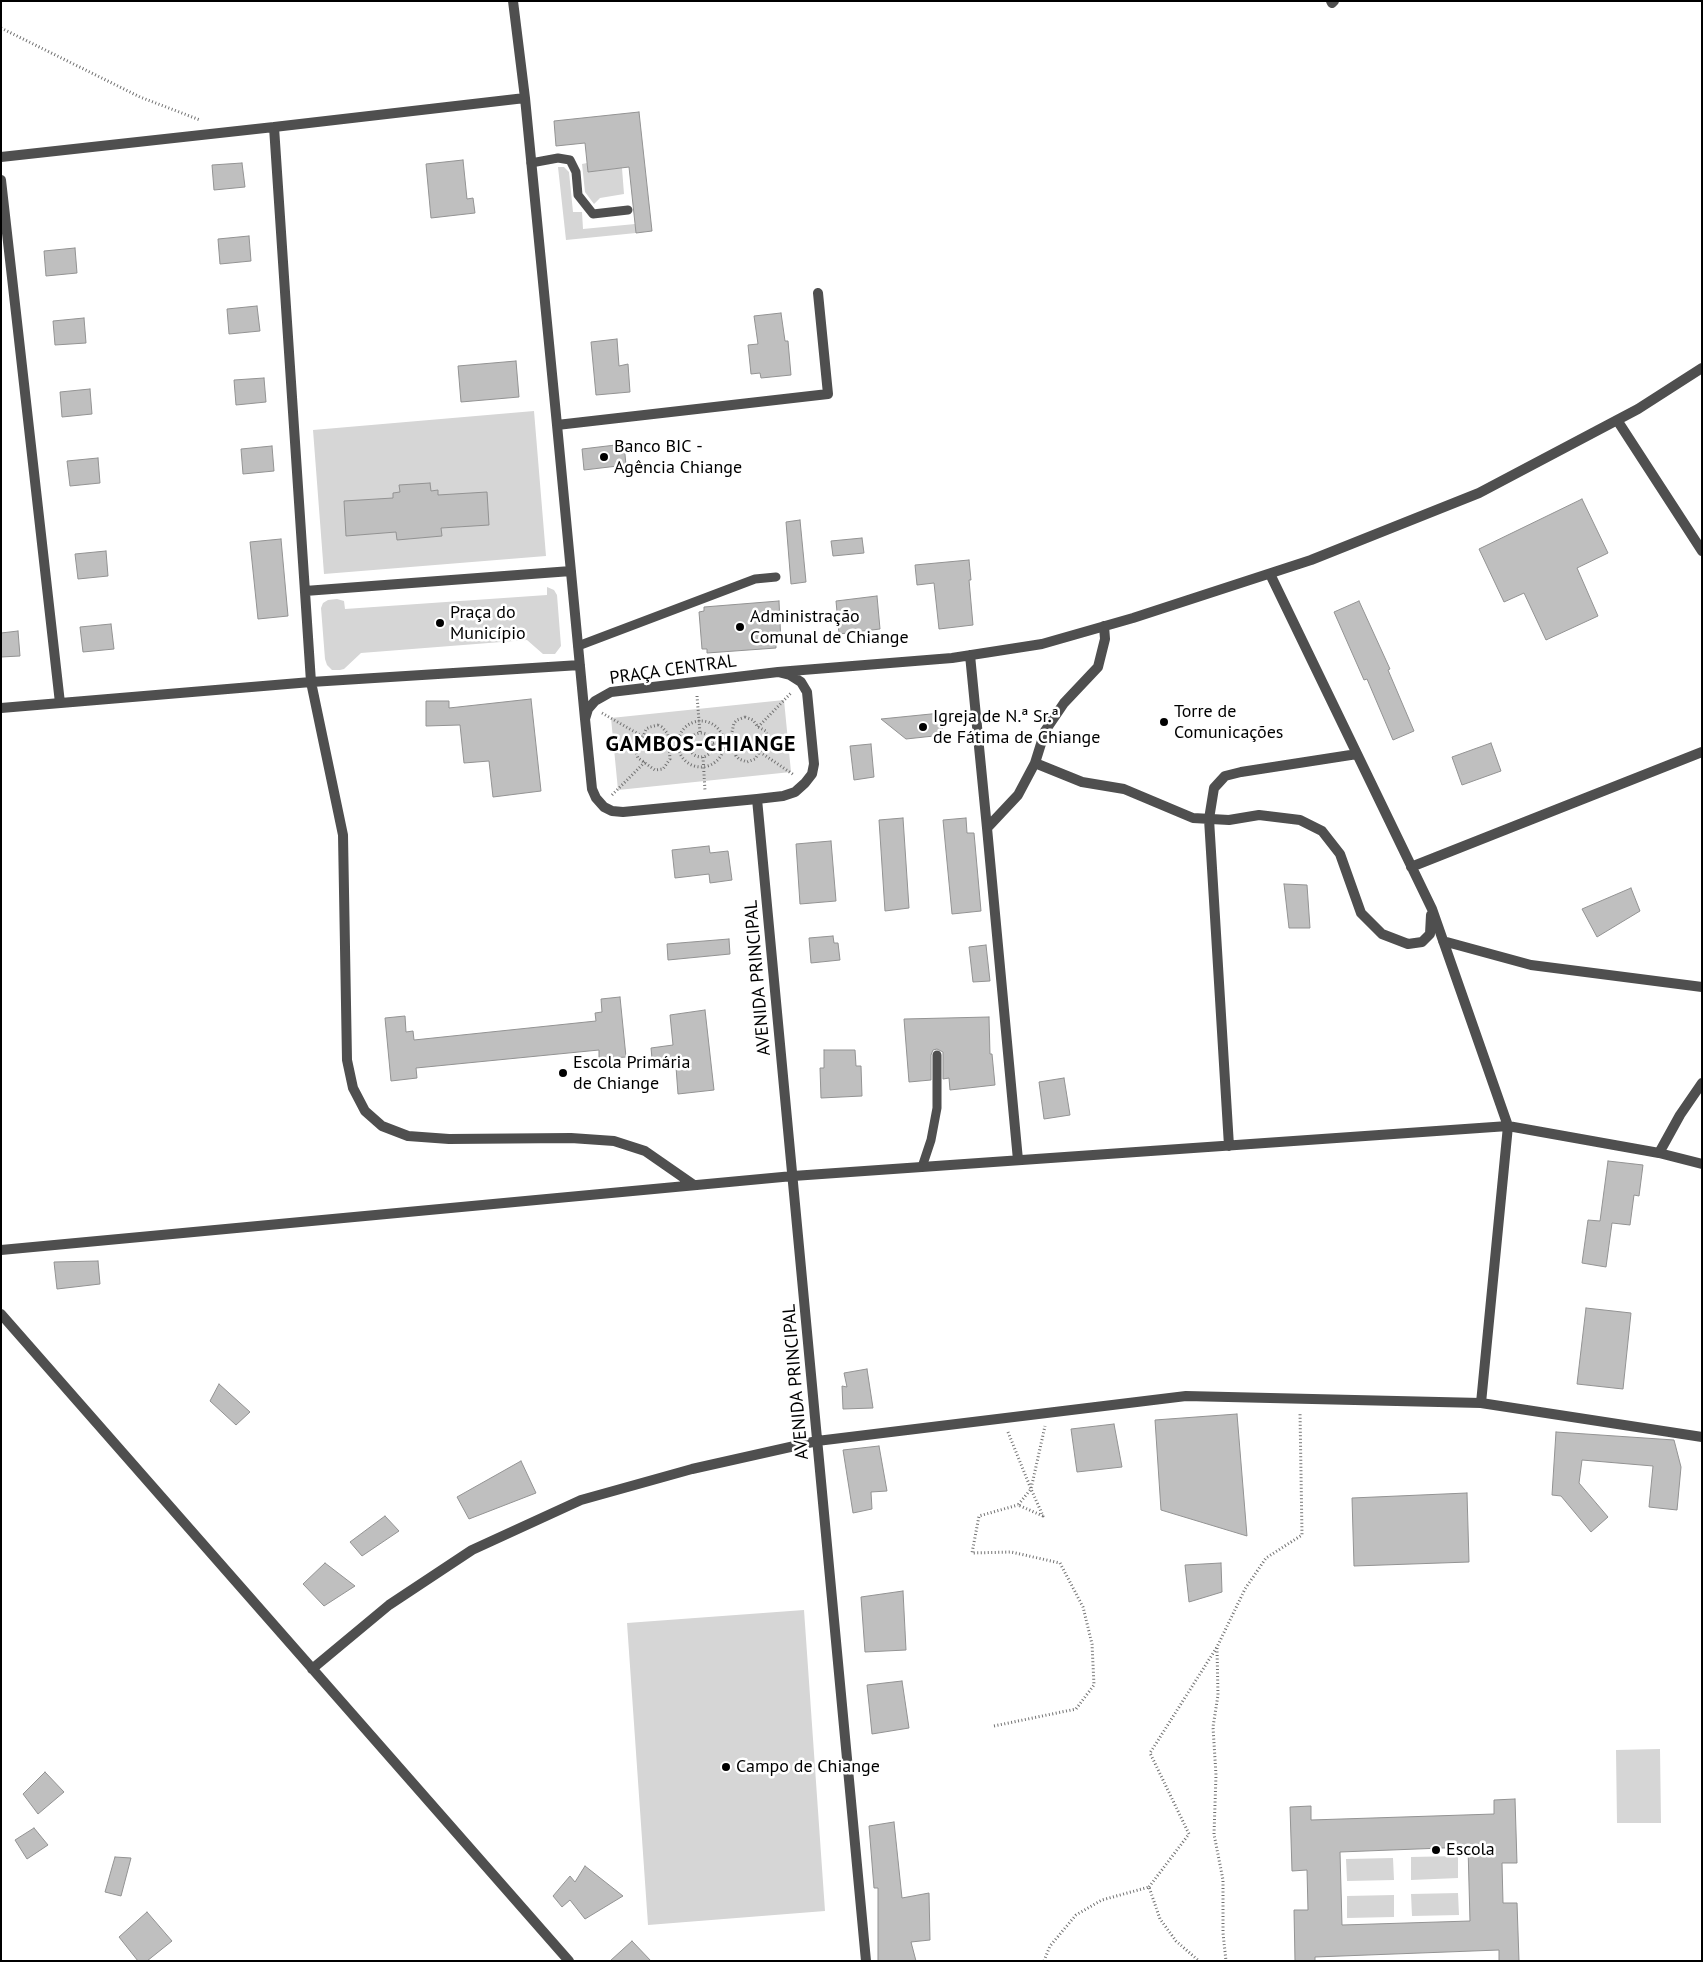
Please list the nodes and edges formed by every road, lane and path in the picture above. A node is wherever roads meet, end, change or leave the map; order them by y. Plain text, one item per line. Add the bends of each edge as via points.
1 (513, 1) edge
2 (1, 28) edge
3 (524, 98) junction
4 (204, 121) dead end
5 (274, 127) junction
6 (1, 157) edge
7 (531, 163) junction
8 (1, 180) edge
9 (628, 210) dead end
10 (818, 293) dead end
11 (1702, 368) edge
12 (1618, 420) junction
13 (557, 425) junction
14 (1702, 551) edge
15 (571, 571) junction
16 (1270, 574) junction
17 (776, 576) dead end
18 (305, 591) junction
19 (1104, 626) junction
20 (578, 646) junction
21 (970, 655) junction
22 (580, 665) junction
23 (778, 672) junction
24 (311, 682) junction
25 (696, 682) junction
26 (801, 682) junction
27 (60, 703) junction
28 (590, 706) junction
29 (1, 708) edge
30 (586, 719) junction
31 (700, 721) junction
32 (758, 726) junction
33 (700, 733) junction
34 (643, 737) junction
35 (724, 741) junction
36 (733, 741) junction
37 (713, 743) junction
38 (689, 744) junction
39 (678, 746) junction
40 (670, 747) junction
41 (760, 751) junction
42 (1702, 752) edge
43 (1357, 754) junction
44 (703, 756) junction
45 (645, 762) junction
46 (1035, 763) junction
47 (703, 768) junction
48 (805, 783) junction
49 (757, 799) junction
50 (706, 804) junction
51 (602, 805) junction
52 (1209, 819) junction
53 (987, 828) junction
54 (1411, 867) junction
55 (1432, 909) junction
56 (1443, 941) junction
57 (1702, 987) edge
58 (937, 1054) dead end
59 (1702, 1083) edge
60 (1508, 1126) junction
61 (1229, 1146) junction
62 (1658, 1153) junction
63 (1018, 1160) junction
64 (1702, 1164) edge
65 (922, 1167) junction
66 (792, 1176) junction
67 (694, 1185) junction
68 (1, 1250) edge
69 (1, 1314) edge
70 (1300, 1399) junction
71 (1481, 1403) junction
72 (1048, 1412) junction
73 (1002, 1418) junction
74 (1702, 1437) edge
75 (818, 1441) junction
76 (1031, 1489) junction
77 (1018, 1505) junction
78 (1217, 1647) junction
79 (312, 1668) junction
80 (994, 1726) dead end
81 (1149, 1887) junction
82 (569, 1961) edge
83 (866, 1961) edge
84 (1044, 1961) edge
85 (1199, 1961) edge
86 (1226, 1961) edge

1 - 3 street
2 - 4 path via 140,97
3 - 5 street
3 - 7 street
5 - 6 street
5 - 18 street
7 - 9 lane via 558,158 570,160 576,172 578,195 593,214
7 - 13 street
8 - 27 street
10 - 13 street via 828,394
11 - 12 street, PRAÇA CENTRAL
12 - 14 street
12 - 16 street, PRAÇA CENTRAL via 1479,493
13 - 15 street
15 - 18 street
15 - 20 street
16 - 19 street, PRAÇA CENTRAL
16 - 43 street
17 - 20 lane via 755,579
18 - 24 street
19 - 21 street, PRAÇA CENTRAL via 1042,644
19 - 46 street via 1105,640 1098,667 1064,703 1045,731
20 - 22 street
21 - 23 street, PRAÇA CENTRAL
21 - 53 street
22 - 24 street
22 - 30 street
23 - 25 street, PRAÇA CENTRAL
23 - 26 street
24 - 27 street
24 - 67 street via 343,835 348,1060 353,1088 365,1111 382,1126 408,1136 614,1141 645,1151
25 - 28 street, PRAÇA CENTRAL via 612,692
25 - 31 path
26 - 32 path
26 - 48 street via 807,692 814,764
27 - 29 street
28 - 30 street
28 - 34 path
30 - 51 street via 592,789
31 - 33 path
31 - 35 path via 717,727
31 - 39 path via 682,731
32 - 36 path via 750,718 737,720 732,728
32 - 41 path via 766,731 768,739 766,747
33 - 37 path via 709,736
33 - 38 path via 692,737
34 - 40 path via 650,727 662,727 668,734
34 - 45 path via 636,742 634,751
35 - 36 path
35 - 37 path
35 - 47 path via 722,756
36 - 41 path via 734,753 743,761 751,761
37 - 44 path via 711,750
38 - 39 path
38 - 44 path via 692,752
39 - 40 path
39 - 47 path via 683,760
40 - 45 path via 670,759 663,769 651,769
41 - 48 path
42 - 54 street
43 - 52 street via 1225,776 1214,788
43 - 54 street
44 - 47 path
45 - 51 path
46 - 52 street via 1082,782 1124,789 1193,818
46 - 53 street via 1018,794
47 - 50 path
48 - 49 street via 795,792 783,796
49 - 50 street
49 - 66 street, AVENIDA PRINCIPAL
50 - 51 street via 622,812
52 - 55 street via 1259,816 1300,820 1322,830 1340,854 1361,913 1382,934 1408,944 1422,942 1430,934
52 - 61 street
53 - 63 street
54 - 55 street
55 - 56 street
56 - 57 street via 1531,965
56 - 60 street
58 - 65 lane via 938,1108
59 - 62 street
60 - 61 street
60 - 62 street
60 - 71 street
61 - 63 street
62 - 64 street
63 - 65 street
65 - 66 street
66 - 67 street
66 - 75 street, AVENIDA PRINCIPAL
67 - 68 street
69 - 79 street
70 - 71 street
70 - 72 street via 1186,1396
70 - 78 path via 1302,1535 1266,1558 1245,1590
71 - 74 street
72 - 73 street
72 - 76 path
73 - 75 street
73 - 76 path
75 - 79 street via 692,1469 581,1500 472,1550 389,1606
75 - 83 street, AVENIDA PRINCIPAL
76 - 77 path
76 - 77 path via 1043,1516
77 - 80 path via 979,1516 972,1553 1011,1552 1060,1563 1083,1607 1092,1644 1094,1685 1076,1709
78 - 81 path via 1150,1752 1188,1834
78 - 86 path via 1218,1695 1213,1727 1216,1775 1214,1834 1223,1880
79 - 82 street
81 - 84 path via 1102,1900 1076,1915 1050,1946
81 - 85 path via 1160,1919 1176,1941

